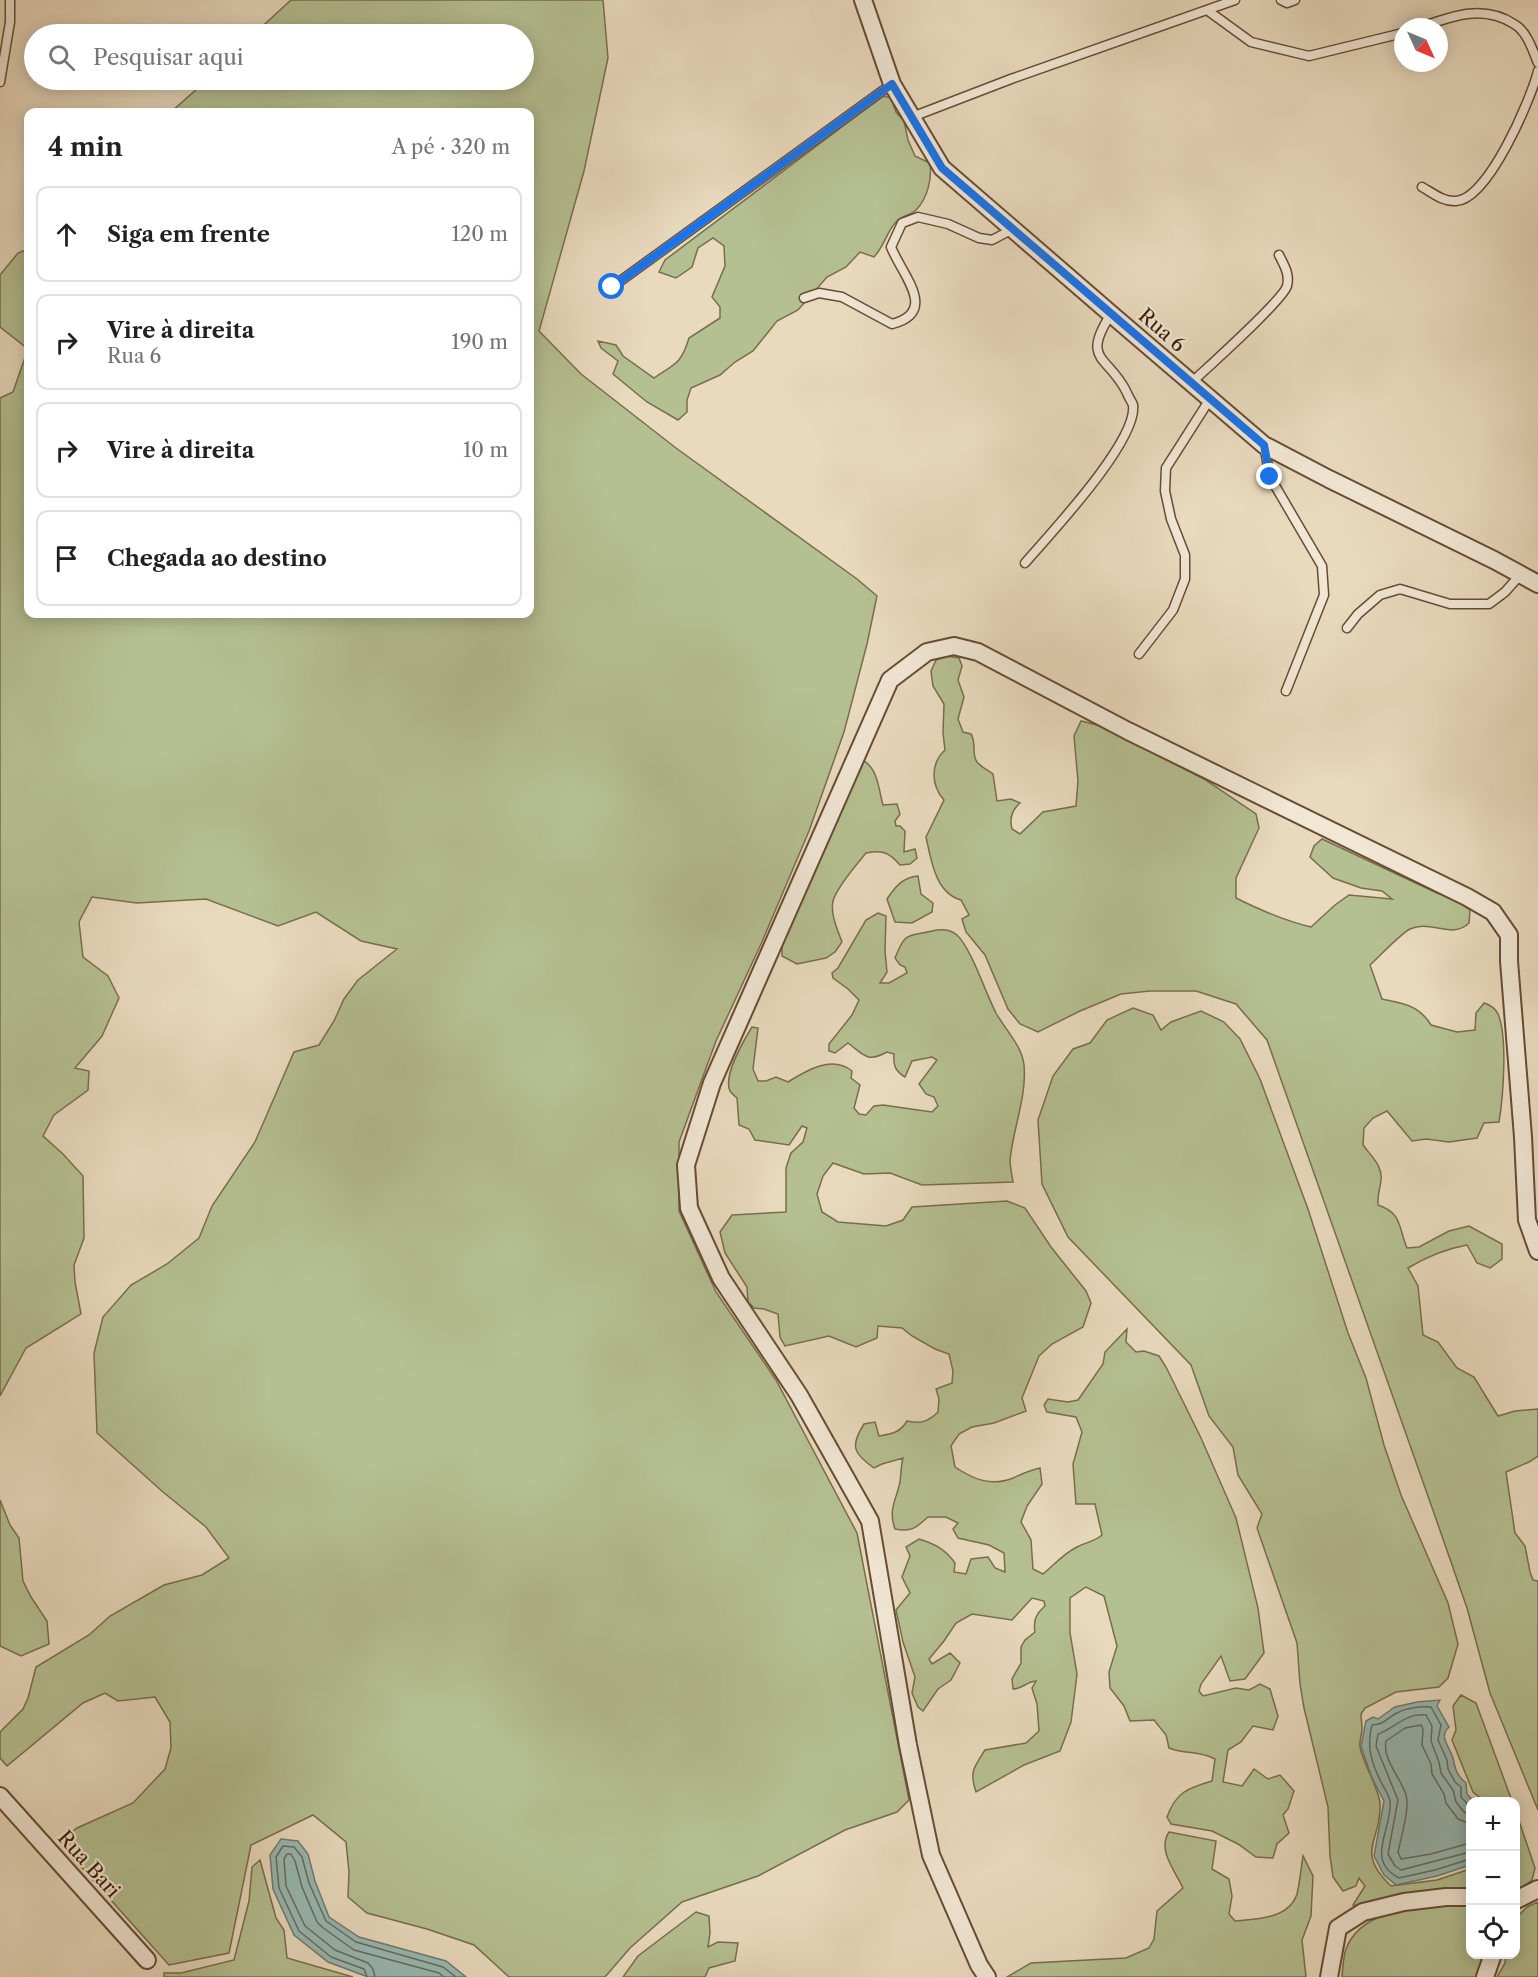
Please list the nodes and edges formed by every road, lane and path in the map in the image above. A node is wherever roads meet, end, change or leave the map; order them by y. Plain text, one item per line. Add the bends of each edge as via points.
1 (10, 0) edge
2 (863, 0) edge
3 (1235, 0) edge
4 (1281, 0) edge
5 (1295, 0) edge
6 (1207, 10) junction
7 (1448, 20) edge
8 (1394, 35) edge
9 (1538, 63) edge
10 (1538, 71) edge
11 (0, 82) edge
12 (892, 84) junction
13 (912, 117) junction
14 (1422, 187) dead end
15 (1013, 229) junction
16 (1279, 255) dead end
17 (612, 287) dead end
18 (804, 298) dead end
19 (1111, 314) junction
20 (1191, 383) junction
21 (1210, 399) junction
22 (1264, 445) junction
23 (1024, 563) dead end
24 (1521, 574) junction
25 (1538, 584) edge
26 (1347, 628) dead end
27 (1139, 654) dead end
28 (1286, 690) dead end
29 (1538, 1251) edge
30 (0, 1796) edge
31 (1538, 1889) edge
32 (1466, 1897) edge
33 (1520, 1898) edge
34 (1490, 1959) edge
35 (147, 1960) dead end
36 (987, 1977) edge
37 (1329, 1977) edge
38 (1485, 1977) edge

1 - 11 lane
2 - 12 street, Rua 6
3 - 6 lane
4 - 5 lane
6 - 8 lane via 1251,42 1309,56
6 - 13 lane
7 - 9 lane via 1477,12 1516,24
10 - 14 lane via 1506,147 1489,176 1471,195 1458,201 1443,200
12 - 13 street, Rua 6
12 - 17 lane
13 - 15 street, Rua 6 via 942,168
15 - 18 lane via 992,240 918,217 902,223 891,248 912,287 915,305 913,314 905,321 892,324 842,297 819,293
15 - 19 street, Rua 6
16 - 20 lane via 1288,272 1287,287
19 - 20 street, Rua 6
19 - 23 lane via 1099,332 1096,348 1133,406 1129,428 1095,481
20 - 21 street, Rua 6
21 - 22 street, Rua 6
21 - 27 lane via 1166,468 1165,491 1185,555 1185,579 1173,610
22 - 24 street, Rua 6
22 - 28 lane via 1270,477 1322,566 1324,595
24 - 25 street, Rua 6
24 - 26 lane via 1489,604 1450,604 1400,589 1380,595
29 - 36 street via 1527,1220 1509,935 1493,912 978,652 954,646 927,652 890,680 712,1083 686,1165 689,1208 721,1278 799,1395 870,1521 931,1855
30 - 35 street, Rua Bari
31 - 33 street
32 - 37 street via 1404,1902 1363,1911 1338,1928
34 - 38 street

